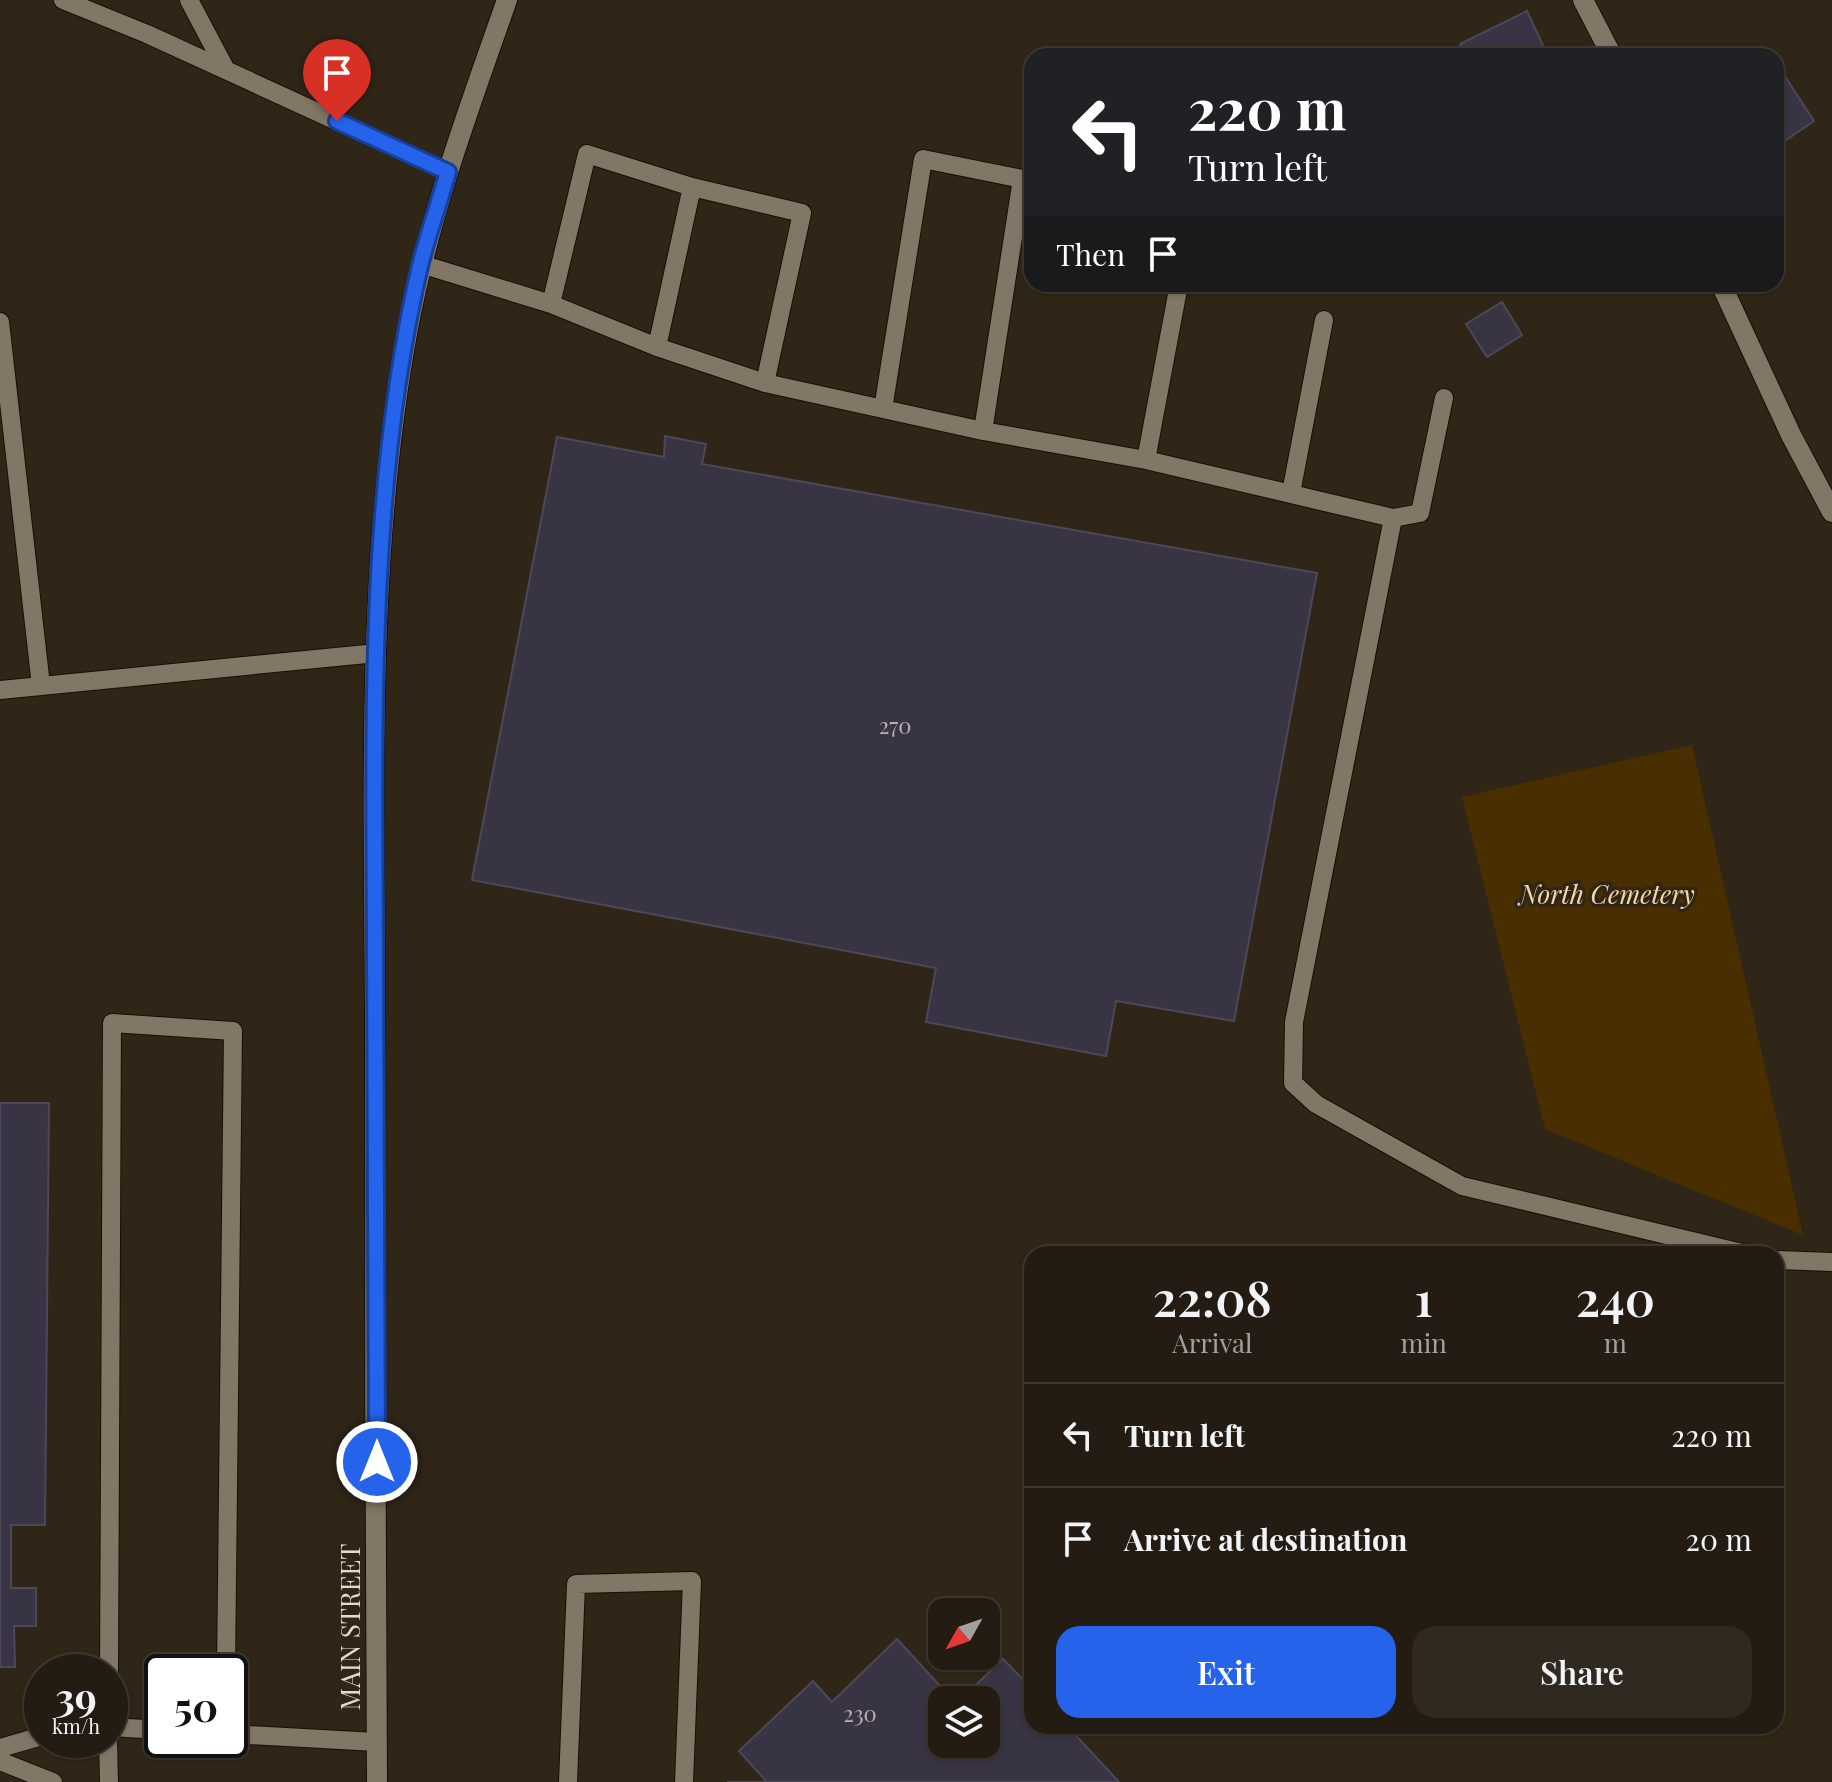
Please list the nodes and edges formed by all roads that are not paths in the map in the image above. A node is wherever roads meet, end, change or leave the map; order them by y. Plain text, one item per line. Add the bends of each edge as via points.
1 (63, 0) edge
2 (189, 0) edge
3 (507, 0) edge
4 (1583, 0) edge
5 (1608, 48) edge
6 (226, 70) junction
7 (448, 172) junction
8 (1024, 179) edge
9 (692, 187) junction
10 (1024, 197) edge
11 (421, 264) junction
12 (1178, 292) edge
13 (1725, 292) edge
14 (551, 304) junction
15 (1324, 320) dead end
16 (0, 322) edge
17 (657, 347) junction
18 (765, 383) junction
19 (1444, 398) dead end
20 (883, 409) junction
21 (983, 431) junction
22 (1146, 460) junction
23 (1291, 493) junction
24 (1832, 512) edge
25 (1393, 518) junction
26 (377, 653) junction
27 (41, 686) junction
28 (0, 690) edge
29 (1713, 1246) edge
30 (1784, 1260) edge
31 (1832, 1262) edge
32 (109, 1654) edge
33 (226, 1654) edge
34 (248, 1735) edge
35 (24, 1741) edge
36 (376, 1742) junction
37 (0, 1748) edge
38 (108, 1758) edge
39 (0, 1761) edge
40 (53, 1782) edge
41 (108, 1782) edge
42 (377, 1782) edge
43 (568, 1782) edge
44 (684, 1782) edge

1 - 6 lane
2 - 6 lane
3 - 7 main road, MAIN STREET
4 - 5 main road
6 - 7 lane
7 - 11 main road, MAIN STREET
8 - 20 lane via 923,159
9 - 14 lane via 587,154
9 - 17 lane
9 - 18 lane via 802,213
10 - 21 lane
11 - 14 lane
11 - 26 main road, MAIN STREET via 393,420
12 - 22 lane
13 - 24 main road
14 - 17 lane
15 - 23 lane
16 - 27 lane
17 - 18 lane
18 - 20 lane
19 - 25 lane via 1420,513
20 - 21 lane
21 - 22 lane
22 - 23 lane
23 - 25 lane
25 - 29 lane via 1294,1022 1293,1083 1316,1104 1462,1186
26 - 27 lane
26 - 36 main road, MAIN STREET
27 - 28 lane
30 - 31 lane
32 - 33 lane via 112,1023 233,1031
34 - 36 lane
35 - 37 lane
36 - 42 main road, MAIN STREET
38 - 41 lane
39 - 40 lane
43 - 44 lane via 576,1584 692,1581

